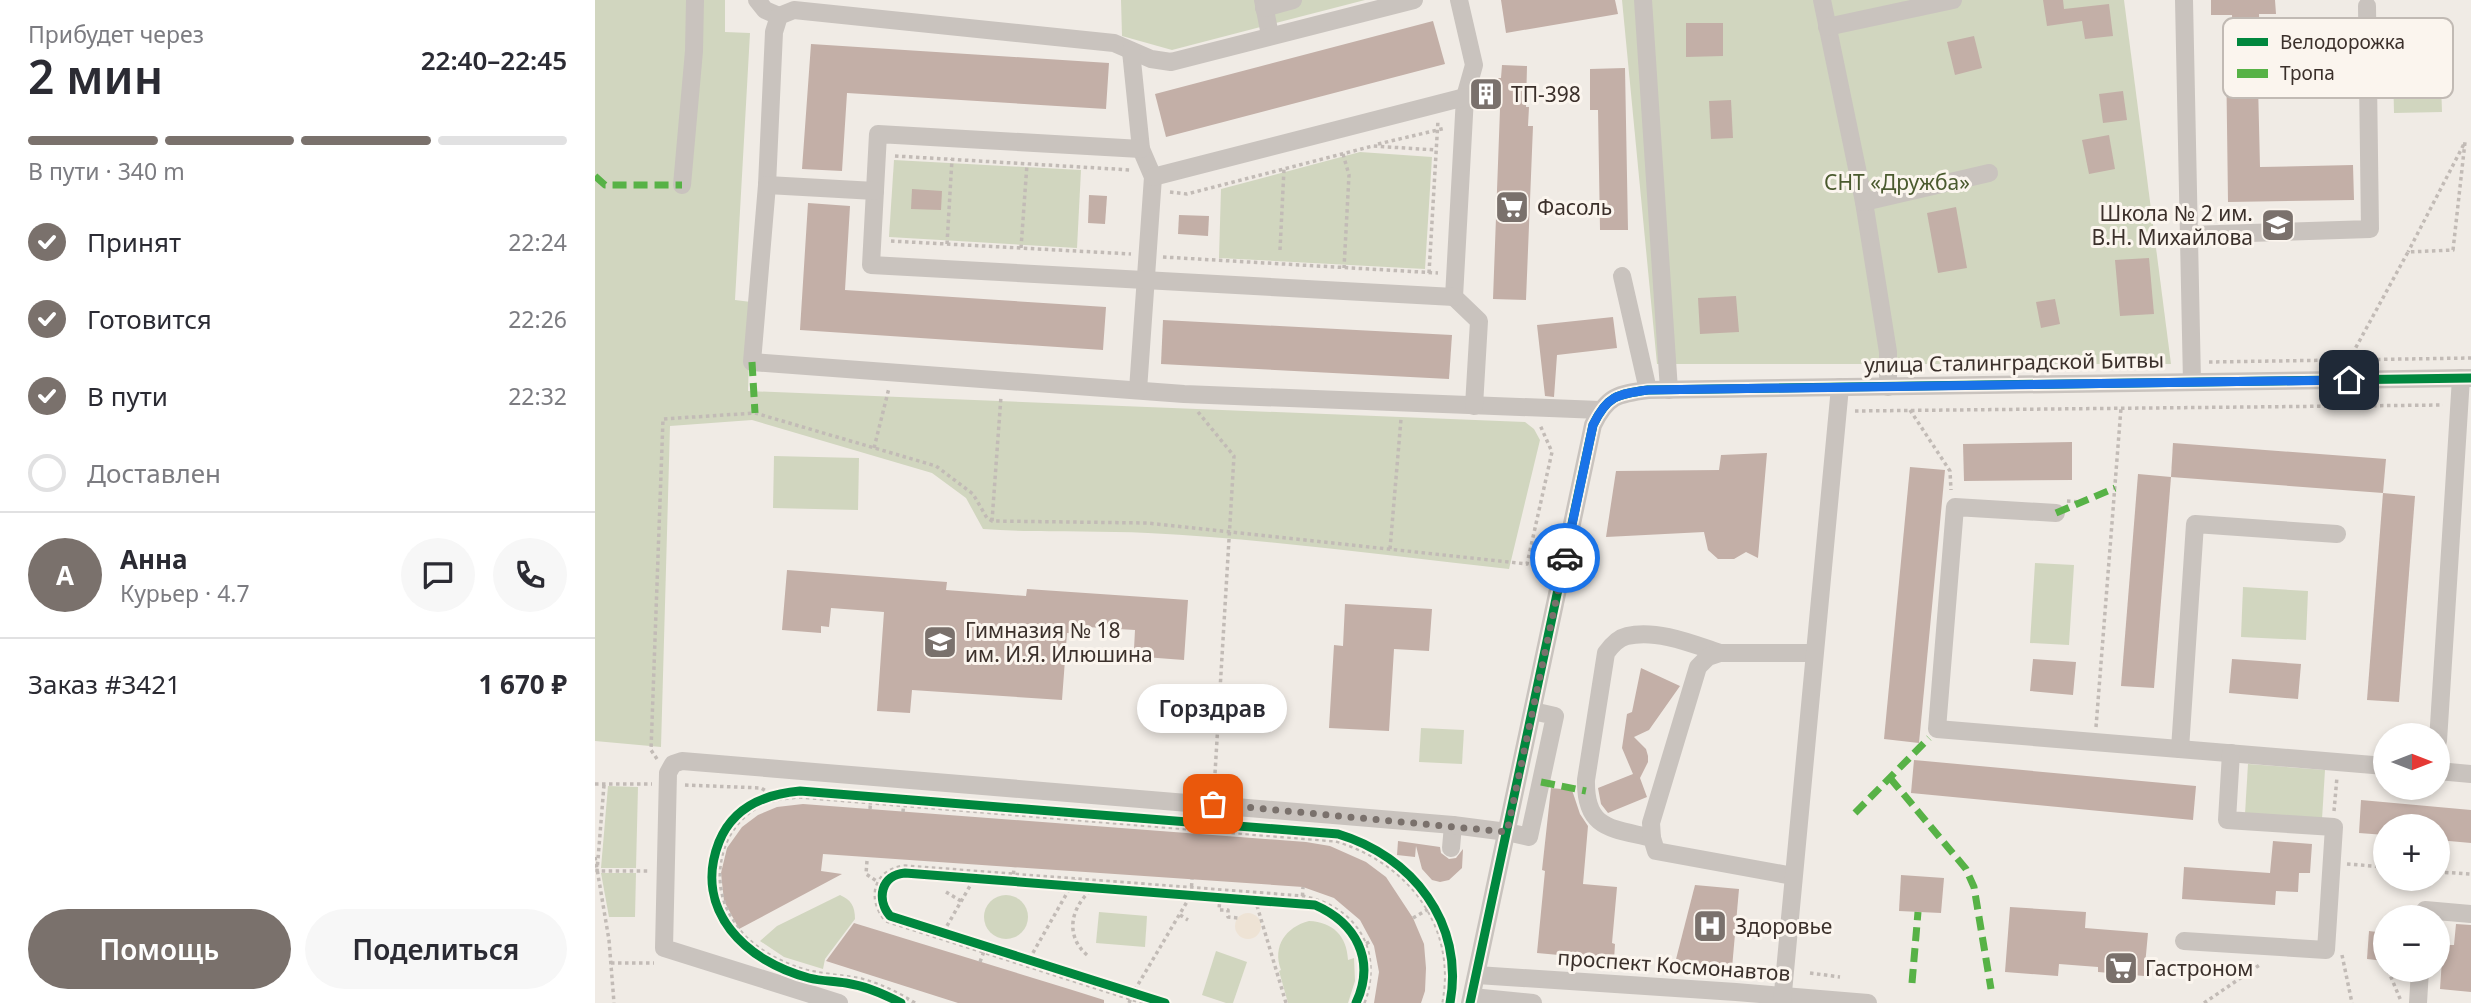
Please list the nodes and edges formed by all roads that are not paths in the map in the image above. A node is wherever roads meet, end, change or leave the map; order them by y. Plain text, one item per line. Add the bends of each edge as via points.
1 (695, 0) edge
2 (757, 0) edge
3 (1293, 0) edge
4 (1414, 0) edge
5 (1459, 0) edge
6 (1643, 0) edge
7 (1822, 0) edge
8 (1953, 0) edge
9 (2184, 0) edge
10 (1263, 4) edge
11 (2367, 6) dead end
12 (779, 16) junction
13 (2367, 18) edge
14 (1828, 27) junction
15 (1270, 35) junction
16 (1131, 51) junction
17 (1465, 97) junction
18 (2368, 98) edge
19 (1142, 149) junction
20 (1989, 173) dead end
21 (1152, 174) junction
22 (683, 185) dead end
23 (767, 185) junction
24 (875, 191) junction
25 (1864, 202) junction
26 (2189, 235) junction
27 (1622, 276) dead end
28 (1146, 280) junction
29 (1454, 297) junction
30 (2466, 378) edge
31 (2192, 382) junction
32 (1840, 387) junction
33 (1888, 387) junction
34 (1138, 390) junction
35 (1648, 390) junction
36 (1669, 390) junction
37 (1474, 405) junction
38 (1600, 410) junction
39 (2462, 489) edge
40 (2056, 513) dead end
41 (2337, 534) dead end
42 (1720, 653) junction
43 (1813, 653) junction
44 (2440, 723) edge
45 (2180, 749) junction
46 (2231, 753) junction
47 (2373, 765) edge
48 (2450, 772) edge
49 (2471, 774) edge
50 (1453, 825) junction
51 (1507, 832) junction
52 (1652, 838) junction
53 (1451, 848) dead end
54 (1793, 876) junction
55 (2450, 912) edge
56 (2471, 914) edge
57 (2184, 941) dead end
58 (1477, 975) junction
59 (2419, 982) edge
60 (1782, 999) edge
61 (1471, 1000) edge
62 (839, 1003) edge
63 (1533, 1003) edge
64 (1868, 1003) edge
65 (2418, 1003) edge

1 - 22 street
2 - 12 street
3 - 10 street
4 - 15 street
5 - 17 street via 1474,65
6 - 36 street
7 - 14 street
8 - 14 street
9 - 26 street
10 - 15 street
11 - 13 street
12 - 16 street via 794,10 1114,43
12 - 23 street via 774,32
14 - 25 street
15 - 16 street via 1171,62
16 - 19 street
17 - 21 street
17 - 29 street
18 - 26 street via 2370,229
19 - 21 street
19 - 24 street via 878,134
20 - 25 street
21 - 28 street via 1155,256
23 - 24 street
23 - 34 street via 752,362
24 - 28 street via 871,265
25 - 33 street via 1888,352
26 - 31 street
27 - 35 street
28 - 29 street
28 - 34 street
29 - 37 street via 1479,321
30 - 31 street, улица Сталинградской Битвы
30 - 39 street via 2459,405
31 - 33 street, улица Сталинградской Битвы
32 - 33 street, улица Сталинградской Битвы
32 - 36 street
32 - 43 street, улица Сталинградской Битвы
34 - 37 street
35 - 36 street
35 - 38 street via 1612,397
37 - 38 street
38 - 51 street via 1593,425
39 - 44 street
40 - 45 street via 1955,508 1937,729
41 - 45 street via 2195,524
42 - 43 street
42 - 52 street via 1698,667 1651,823
42 - 52 street via 1650,636 1627,636 1614,642 1606,653 1586,780 1587,801 1600,824
43 - 54 street, улица Сталинградской Битвы
45 - 46 street
46 - 47 street
46 - 57 street via 2227,820 2333,828 2326,950
48 - 49 street
50 - 51 street
50 - 53 street
50 - 62 street via 682,761 673,764 668,773 664,948
51 - 58 street
52 - 54 street via 1656,851
54 - 60 street, улица Сталинградской Битвы
55 - 56 street
58 - 60 street, проспект Космонавтов
58 - 61 street
59 - 65 street
60 - 64 street, проспект Космонавтов
61 - 63 street

